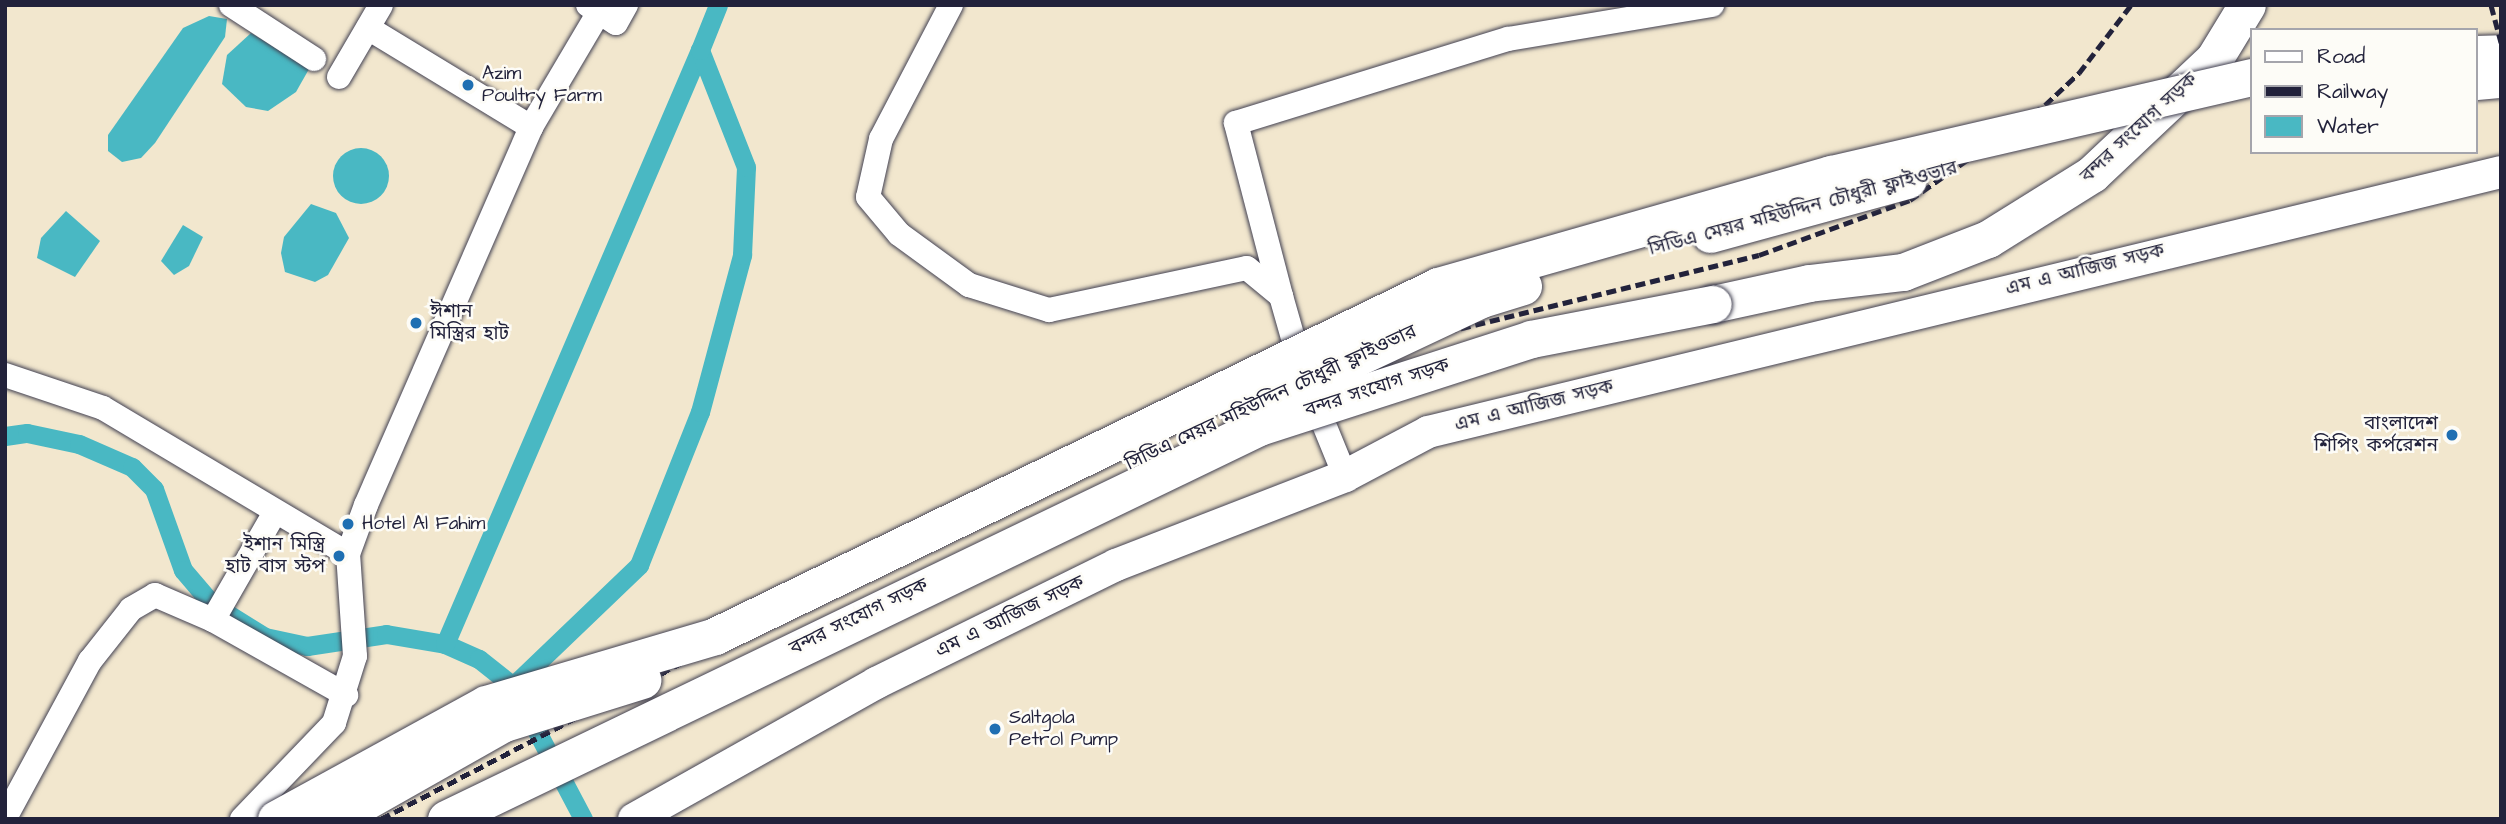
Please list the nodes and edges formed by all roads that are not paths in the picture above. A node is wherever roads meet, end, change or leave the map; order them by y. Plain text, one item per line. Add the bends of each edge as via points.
1 (231, 5) edge
2 (381, 5) edge
3 (626, 5) edge
4 (951, 5) edge
5 (1712, 5) edge
6 (2247, 5) edge
7 (594, 9) edge
8 (368, 27) junction
9 (2501, 53) edge
10 (2478, 54) edge
11 (314, 59) dead end
12 (338, 77) dead end
13 (2250, 77) edge
14 (2501, 79) edge
15 (2478, 81) edge
16 (2250, 97) edge
17 (531, 127) junction
18 (2501, 172) edge
19 (1282, 296) junction
20 (5, 375) edge
21 (1345, 476) junction
22 (275, 512) junction
23 (348, 554) junction
24 (213, 620) junction
25 (346, 695) junction
26 (645, 813) edge
27 (5, 818) edge
28 (242, 819) edge
29 (276, 819) edge
30 (334, 819) edge
31 (446, 819) edge

1 - 11 street
2 - 8 street
3 - 7 street via 616,23
4 - 19 street via 881,139 868,197 899,234 969,285 1049,310 1247,268
5 - 19 street via 1507,39 1236,123
6 - 31 highway, বন্দর সংযোগ সড়ক, bridge via 2214,59 2092,174 1988,239 1903,272 1809,282 1531,339 1259,427
7 - 17 street
8 - 12 street
8 - 17 street
9 - 10 highway
13 - 29 highway, bridge via 1831,174 1438,286 715,636 486,704
14 - 15 highway
16 - 30 highway, সিডিএ মেয়র মহিউদ্দিন চৌধুরী ফ্লাইওভার, bridge via 2080,134 1481,299 807,620 714,657 505,723
17 - 23 street
18 - 21 main road, এম এ আজিজ সড়ক via 1427,432
19 - 21 street via 1303,373
20 - 22 street via 103,408
21 - 26 main road, এম এ আজিজ সড়ক via 1116,565 876,683
22 - 23 street
22 - 24 street
23 - 25 street via 355,656
24 - 25 street
24 - 27 street via 155,595 131,609 90,661
25 - 28 street via 334,723

